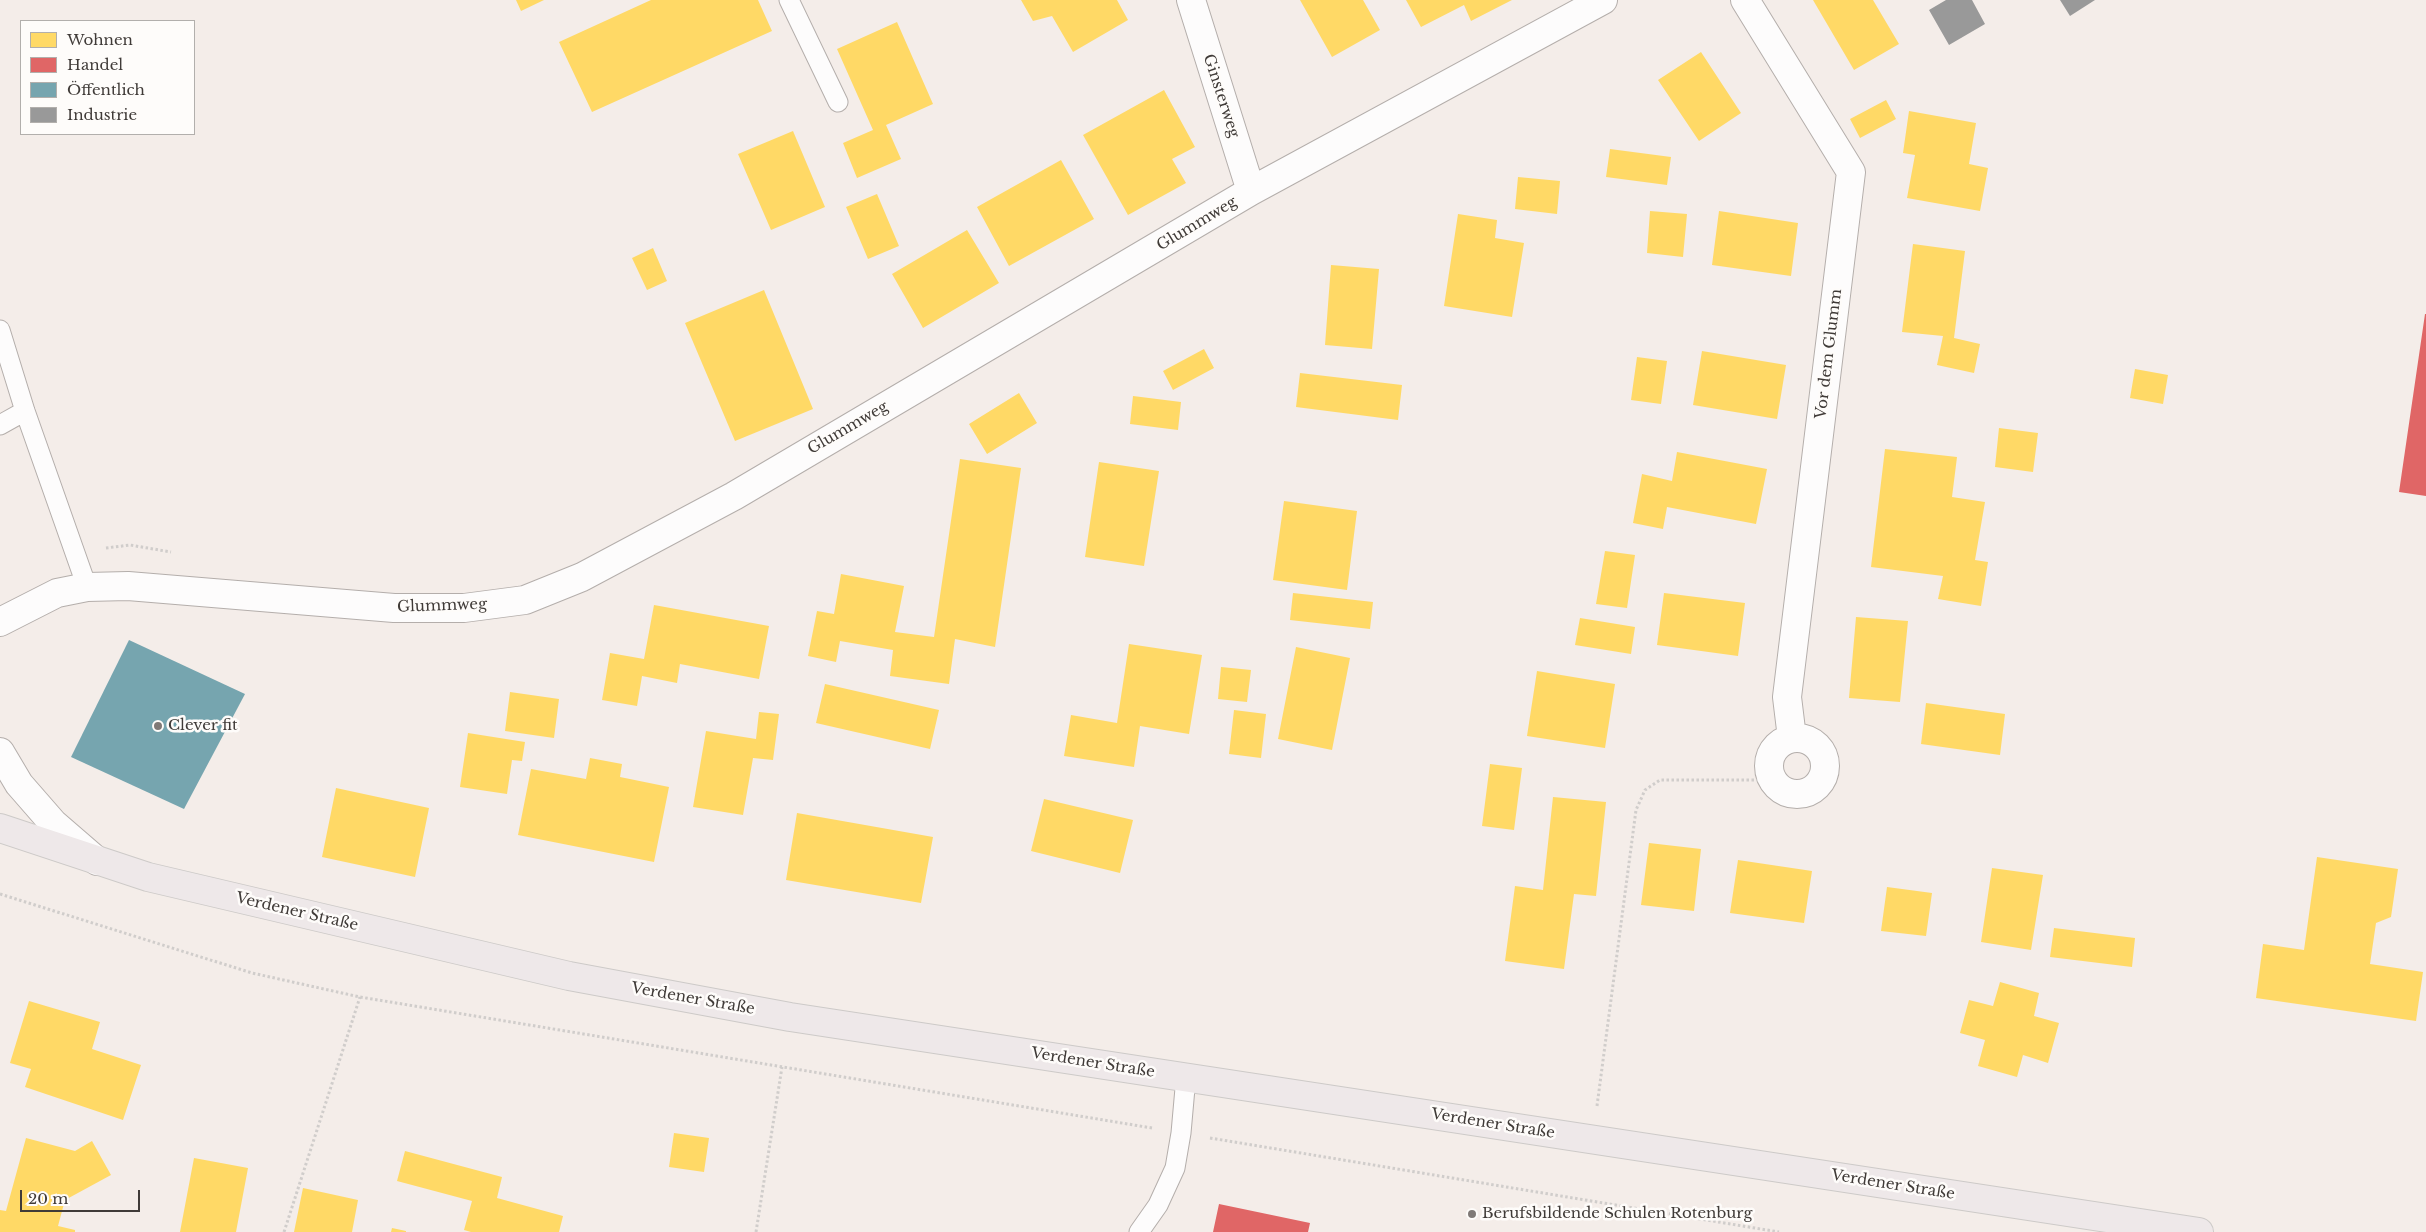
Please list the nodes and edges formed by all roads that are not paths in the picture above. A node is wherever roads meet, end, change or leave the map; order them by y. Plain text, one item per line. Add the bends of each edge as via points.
1 (789, 0) edge
2 (1191, 0) edge
3 (1602, 0) edge
4 (1744, 0) edge
5 (838, 102) dead end
6 (1251, 192) junction
7 (0, 330) edge
8 (25, 411) junction
9 (0, 425) edge
10 (87, 587) junction
11 (28, 607) junction
12 (0, 622) edge
13 (0, 639) edge
14 (1792, 738) junction
15 (0, 752) edge
16 (0, 828) edge
17 (98, 862) junction
18 (1186, 1077) junction
19 (1139, 1232) edge
20 (2199, 1232) edge

1 - 5 lane
2 - 6 street, Ginsterweg
3 - 6 street, Glummweg
4 - 14 street, Vor dem Glumm via 1852,172 1787,697
6 - 10 street, Glummweg via 734,496 582,577 525,600 464,608 394,608 128,586
7 - 8 lane
8 - 9 lane
8 - 10 lane
10 - 11 street, Glummweg via 57,593
11 - 12 street, Glummweg
11 - 13 street, Glummweg
14 - 14 street via 1802,738 1818,747 1826,764 1824,774 1813,789 1805,793 1787,792 1774,780 1770,763 1772,754 1776,747
15 - 17 street via 19,784 53,822
16 - 17 main road, Verdener Straße
17 - 18 main road, Verdener Straße via 148,877 569,976 790,1016
18 - 19 lane via 1175,1168 1158,1204
18 - 20 main road, Verdener Straße

